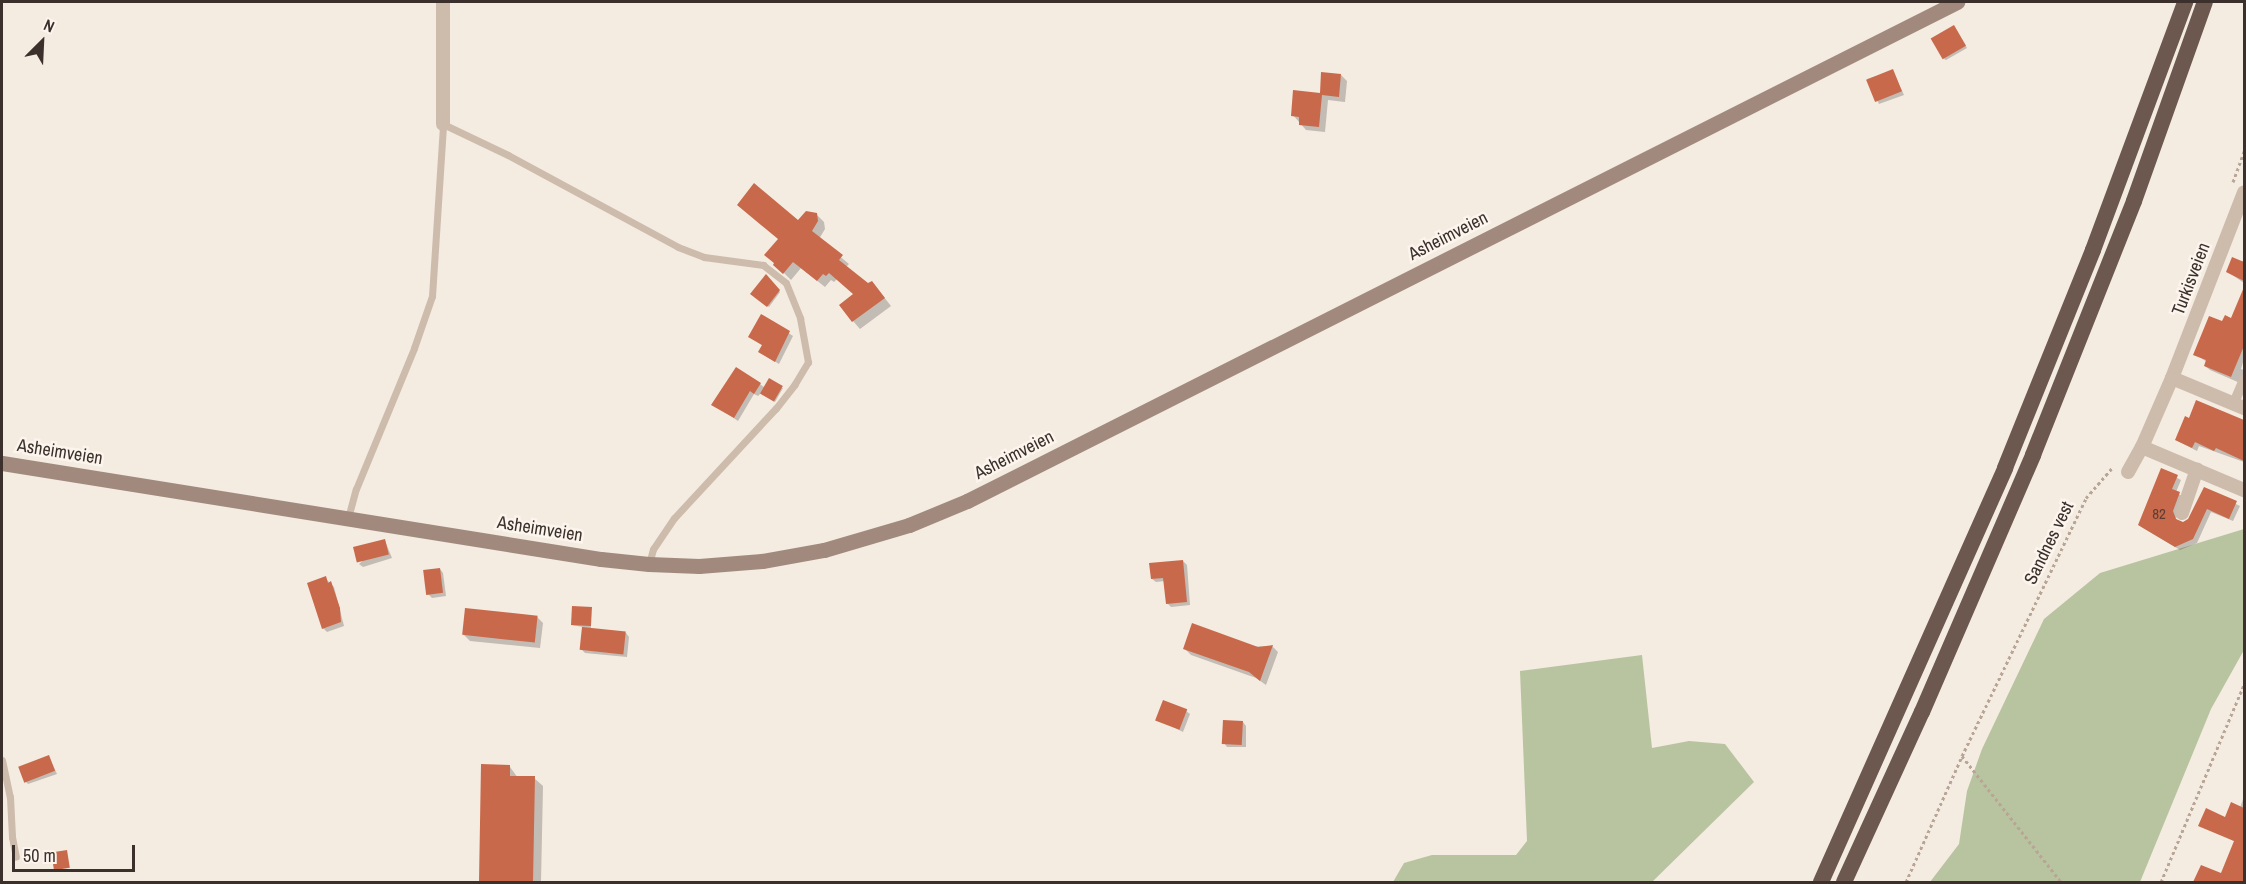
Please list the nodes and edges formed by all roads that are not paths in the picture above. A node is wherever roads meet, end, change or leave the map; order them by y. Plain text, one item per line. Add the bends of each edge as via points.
1 (443, 2) edge
2 (1957, 2) edge
3 (2185, 2) edge
4 (2205, 2) edge
5 (443, 124) junction
6 (2238, 190) edge
7 (2172, 378) junction
8 (2244, 379) edge
9 (2240, 406) edge
10 (2142, 447) junction
11 (2, 463) edge
12 (2197, 469) junction
13 (2128, 472) dead end
14 (2244, 490) edge
15 (2182, 513) dead end
16 (348, 518) junction
17 (648, 564) junction
18 (2, 760) edge
19 (16, 857) dead end
20 (1821, 882) edge
21 (1844, 882) edge

1 - 5 street
2 - 17 main road, Asheimveien via 967,501 909,525 824,550 762,561
3 - 20 highway via 2093,250 2010,457
4 - 21 highway via 2134,201 2037,444
5 - 16 lane via 432,296
5 - 17 lane via 678,247 704,257 763,266 786,283 800,318 808,362 776,408 663,532
6 - 7 street, Turkisveien
7 - 9 street
7 - 10 street, Turkisveien
8 - 9 street
10 - 12 street
10 - 13 street, Turkisveien
11 - 16 main road, Asheimveien
12 - 14 street
12 - 15 street
16 - 17 main road, Asheimveien
18 - 19 lane

